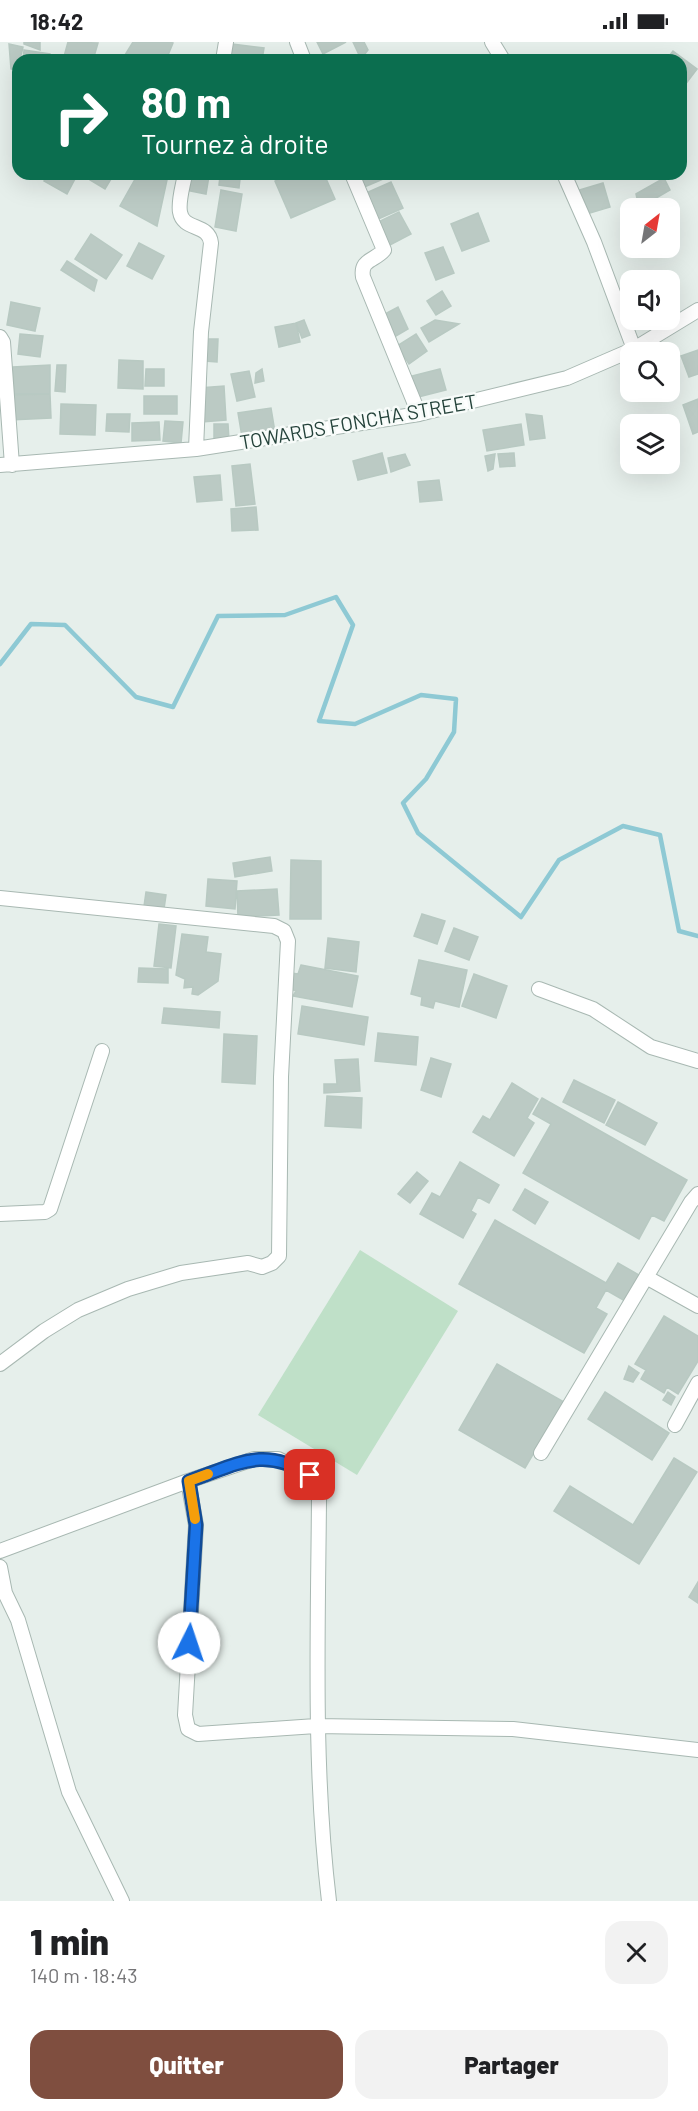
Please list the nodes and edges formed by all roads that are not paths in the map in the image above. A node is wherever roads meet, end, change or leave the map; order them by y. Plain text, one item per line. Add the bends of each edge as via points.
1 (184, 180) edge
2 (355, 180) edge
3 (567, 180) edge
4 (698, 310) edge
5 (0, 336) edge
6 (631, 342) edge
7 (645, 342) edge
8 (620, 355) edge
9 (418, 414) junction
10 (196, 449) junction
11 (6, 465) edge
12 (0, 897) edge
13 (540, 989) dead end
14 (102, 1052) dead end
15 (698, 1061) edge
16 (698, 1194) edge
17 (0, 1214) edge
18 (646, 1277) junction
19 (698, 1306) edge
20 (0, 1364) edge
21 (698, 1383) edge
22 (675, 1425) dead end
23 (541, 1454) dead end
24 (189, 1481) junction
25 (0, 1551) edge
26 (0, 1567) edge
27 (3, 1595) edge
28 (316, 1726) junction
29 (698, 1750) edge
30 (122, 1901) edge
31 (329, 1901) edge

1 - 10 street via 179,210 182,219 206,231 212,243 201,332
2 - 9 street via 384,250 365,263 363,277
3 - 6 street
4 - 7 street, TOWARDS FONCHA STREET
5 - 11 street
8 - 9 street, TOWARDS FONCHA STREET via 567,378
9 - 10 street, TOWARDS FONCHA STREET
10 - 11 street, TOWARDS FONCHA STREET
12 - 20 street via 274,926 284,931 288,941 281,1077 279,1256 262,1267 248,1263 181,1273 118,1293 78,1310
13 - 15 street via 593,1009 651,1047
14 - 17 street via 50,1209
16 - 18 street
18 - 19 street
18 - 23 street
21 - 22 street
24 - 25 street
24 - 28 street via 196,1525 184,1715 188,1730 198,1734
24 - 28 street via 254,1459 278,1459 310,1475 319,1498
26 - 27 street
27 - 30 street via 18,1620 69,1792
28 - 29 street via 513,1729
28 - 31 street

